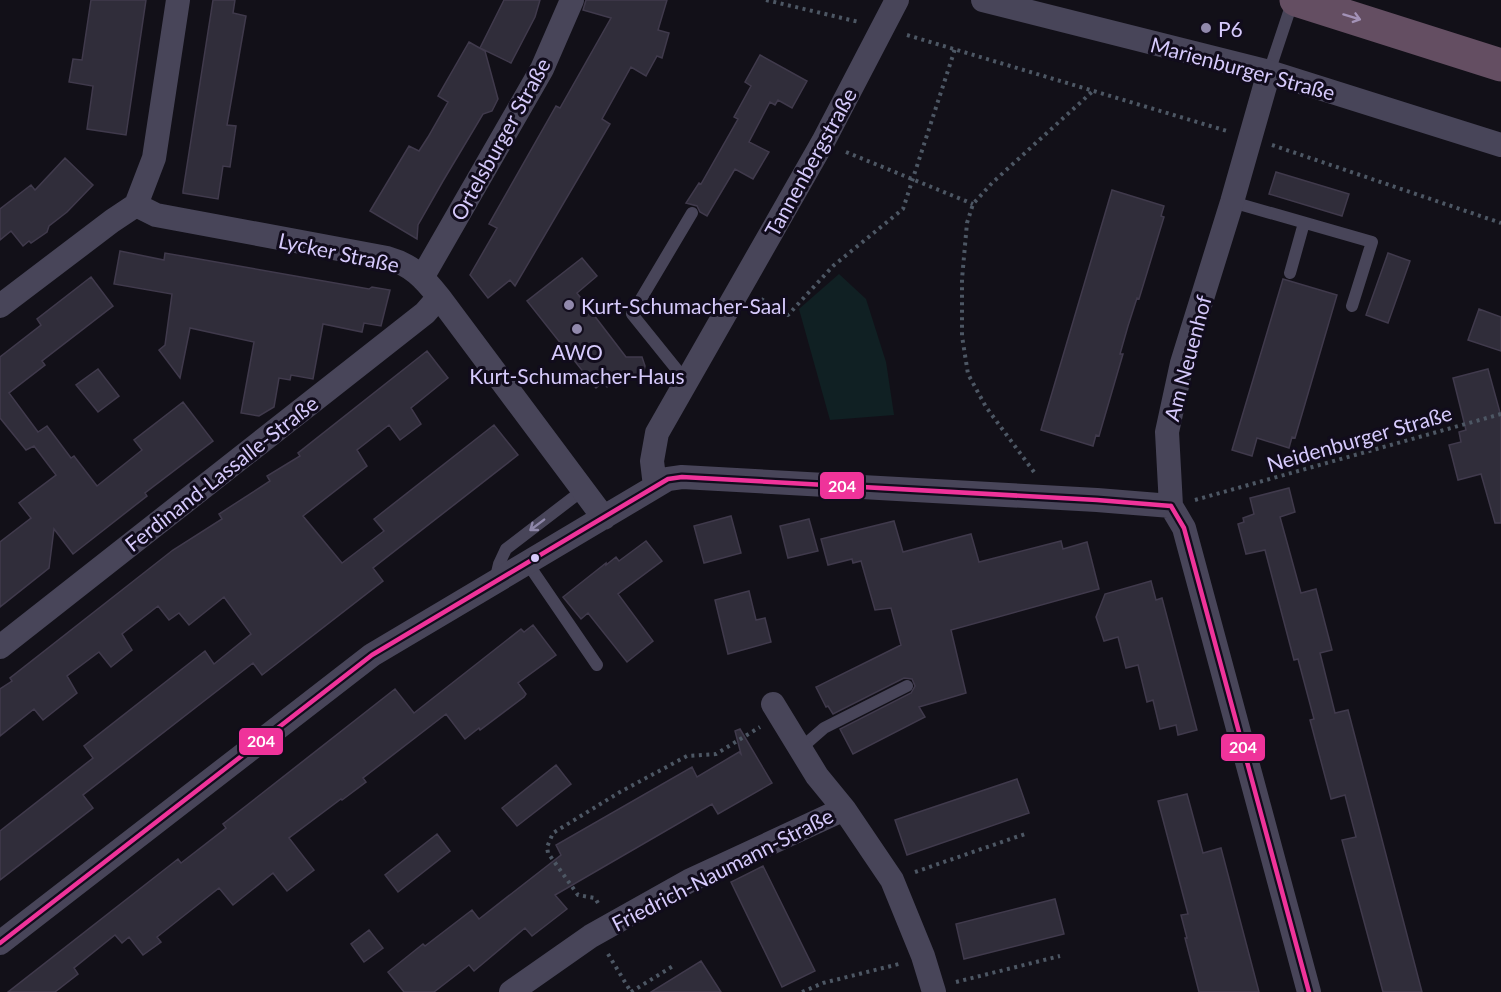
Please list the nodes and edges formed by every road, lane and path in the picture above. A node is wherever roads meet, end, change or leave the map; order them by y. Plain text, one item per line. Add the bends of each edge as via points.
1 (178, 0) edge
2 (572, 0) edge
3 (766, 0) edge
4 (897, 0) edge
5 (983, 0) edge
6 (1294, 0) edge
7 (882, 27) junction
8 (955, 49) junction
9 (1501, 64) edge
10 (1269, 72) junction
11 (1094, 91) junction
12 (1251, 137) junction
13 (823, 142) junction
14 (1501, 145) edge
15 (914, 179) junction
16 (1232, 202) junction
17 (973, 204) junction
18 (136, 206) junction
19 (692, 213) dead end
20 (1304, 223) junction
21 (1501, 223) edge
22 (1290, 273) dead end
23 (423, 276) junction
24 (740, 287) junction
25 (439, 297) junction
26 (0, 306) edge
27 (1352, 306) dead end
28 (686, 381) junction
29 (1501, 414) edge
30 (655, 486) junction
31 (583, 490) junction
32 (1225, 491) dead end
33 (1052, 497) junction
34 (1171, 506) junction
35 (604, 518) junction
36 (528, 564) junction
37 (495, 583) junction
38 (0, 647) edge
39 (597, 665) dead end
40 (907, 686) dead end
41 (777, 709) joint
42 (800, 749) junction
43 (844, 808) junction
44 (1025, 834) dead end
45 (892, 880) junction
46 (604, 929) junction
47 (0, 943) edge
48 (923, 956) junction
49 (1060, 956) dead end
50 (673, 966) dead end
51 (933, 990) edge
52 (511, 992) edge
53 (631, 992) edge
54 (802, 992) edge
55 (1309, 992) edge

1 - 18 street via 154,158
2 - 23 street, Ortelsburger Straße via 542,69
3 - 7 path
4 - 7 street, Tannenbergstraße
5 - 10 street, Marienburger Straße
6 -> 9 highway
6 - 10 lane
7 - 8 path
7 - 13 street, Tannenbergstraße
8 - 11 path
8 - 15 path
10 - 12 street, Am Neuenhof
10 - 14 street, Marienburger Straße
11 - 12 path
11 - 17 path
12 - 16 street, Am Neuenhof
12 - 21 path
13 - 15 path
13 - 24 street, Tannenbergstraße
15 - 17 path
15 - 24 path via 903,209 833,266 788,315
16 - 20 lane
16 - 34 street, Am Neuenhof via 1182,363 1167,432
17 - 33 path via 967,223 962,279 962,336 968,374 986,407
18 - 23 street, Lycker Straße via 156,215 387,258
18 - 26 street
19 - 28 lane via 632,314
20 - 22 lane
20 - 27 lane via 1372,242
23 - 25 street, Lycker Straße
24 - 28 street, Tannenbergstraße
25 - 31 street, Lycker Straße
25 - 38 street, Ferdinand-Lassalle-Straße via 425,313
28 - 30 street, Tannenbergstraße via 657,433 652,461
29 - 32 path, Neidenburger Straße
30 - 33 street via 682,477
30 - 35 street
31 - 35 street, Lycker Straße
31 -> 37 lane via 506,549
33 - 34 street
34 - 55 street, Am Neuenhof via 1184,528
35 - 36 street
36 - 37 street
36 - 39 lane
37 - 47 street via 357,666
40 - 42 lane via 824,728
41 - 42 street, Friedrich-Naumann-Straße
41 - 46 path via 716,754 687,756 553,833 548,853 578,895 595,898
42 - 43 street, Friedrich-Naumann-Straße
43 - 45 street, Friedrich-Naumann-Straße
43 - 46 street, Friedrich-Naumann-Straße via 689,881
44 - 45 path
45 - 48 street, Friedrich-Naumann-Straße
46 - 52 street, Friedrich-Naumann-Straße
46 - 53 path
48 - 51 street, Friedrich-Naumann-Straße
48 - 54 path
49 - 51 path
50 - 53 path

